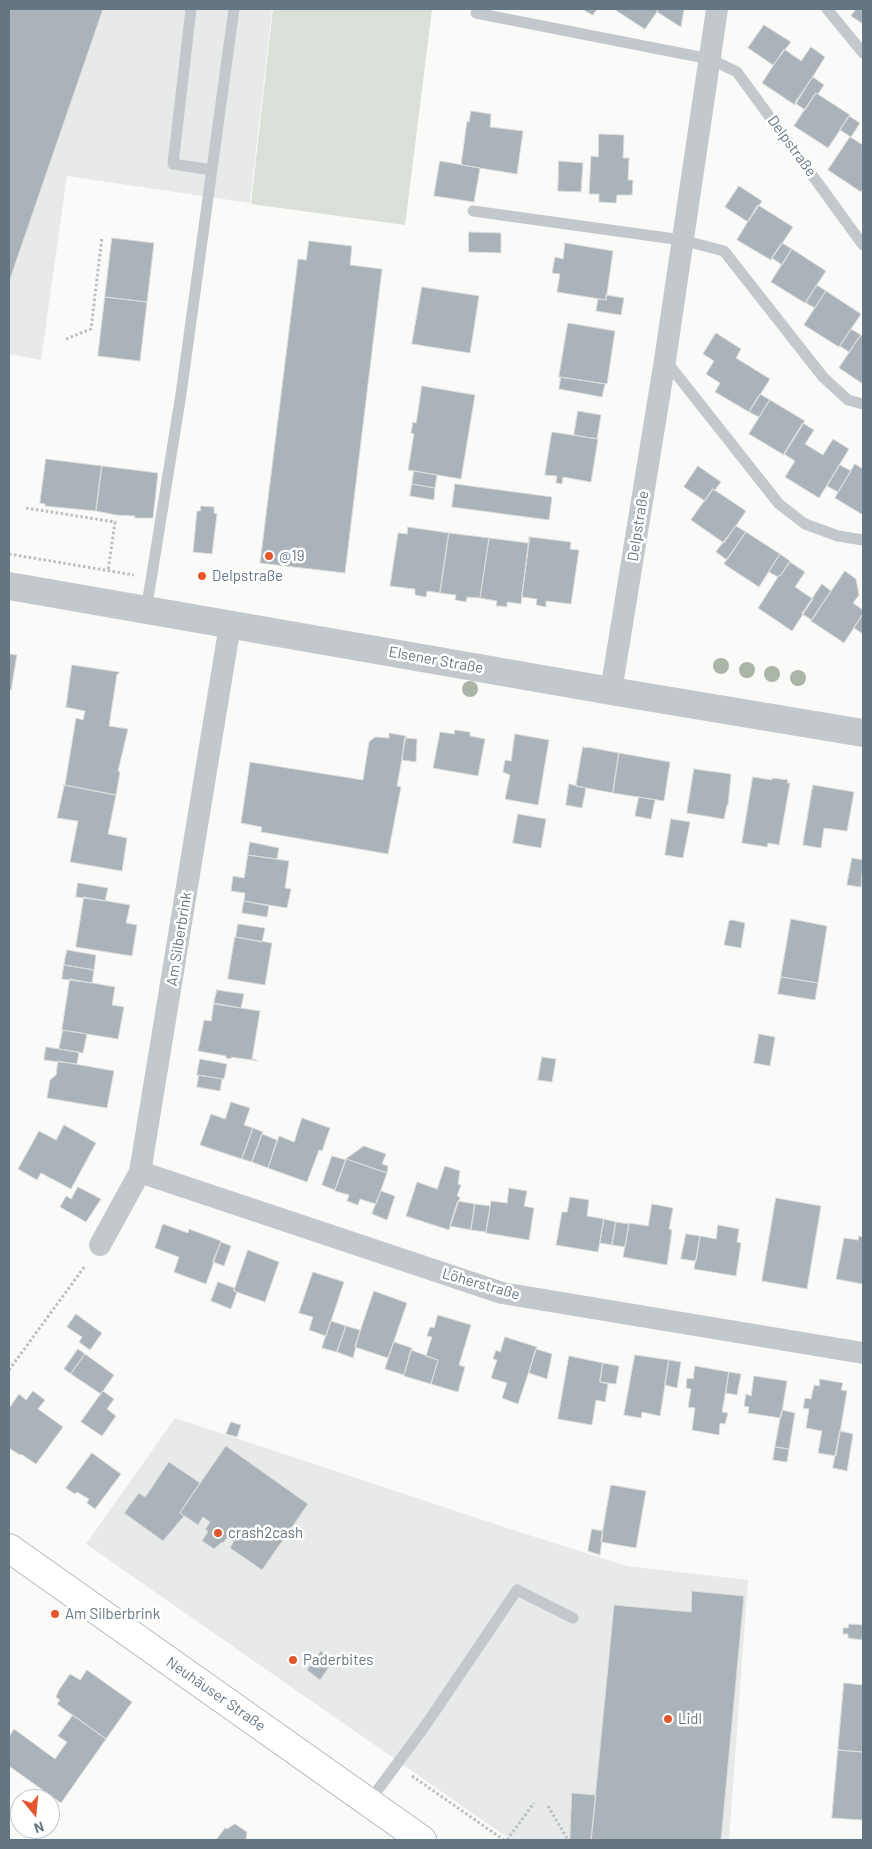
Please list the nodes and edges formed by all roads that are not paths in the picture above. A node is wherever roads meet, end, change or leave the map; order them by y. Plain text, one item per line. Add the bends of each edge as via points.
1 (191, 9) edge
2 (234, 9) edge
3 (717, 9) edge
4 (826, 9) edge
5 (476, 13) dead end
6 (863, 53) edge
7 (710, 58) junction
8 (212, 170) junction
9 (473, 211) dead end
10 (682, 240) junction
11 (863, 245) edge
12 (665, 360) junction
13 (863, 404) edge
14 (863, 540) edge
15 (9, 586) edge
16 (146, 611) junction
17 (230, 625) junction
18 (611, 691) junction
19 (863, 733) edge
20 (140, 1172) junction
21 (100, 1245) road end
22 (863, 1353) edge
23 (9, 1548) edge
24 (573, 1618) dead end
25 (368, 1803) junction
26 (419, 1840) edge

1 - 8 lane via 173,164
2 - 8 lane
3 - 7 street, Delpstraße
4 - 6 lane
5 - 7 lane, Delpstraße
7 - 10 street, Delpstraße
7 - 11 lane, Delpstraße via 737,72
8 - 16 lane
9 - 10 lane
10 - 12 street, Delpstraße
10 - 13 lane via 724,251 823,376 848,400
12 - 14 lane via 779,504 805,524 838,536
12 - 18 street, Delpstraße
15 - 16 street, Elsener Straße
16 - 17 street, Elsener Straße
17 - 18 street, Elsener Straße
17 - 20 street, Am Silberbrink
18 - 19 street, Elsener Straße
20 - 21 street, Am Silberbrink
20 - 22 street, Löherstraße via 502,1294
23 - 25 main road, Neuhäuser Straße
24 - 25 lane via 517,1590 397,1766
25 - 26 main road, Neuhäuser Straße

